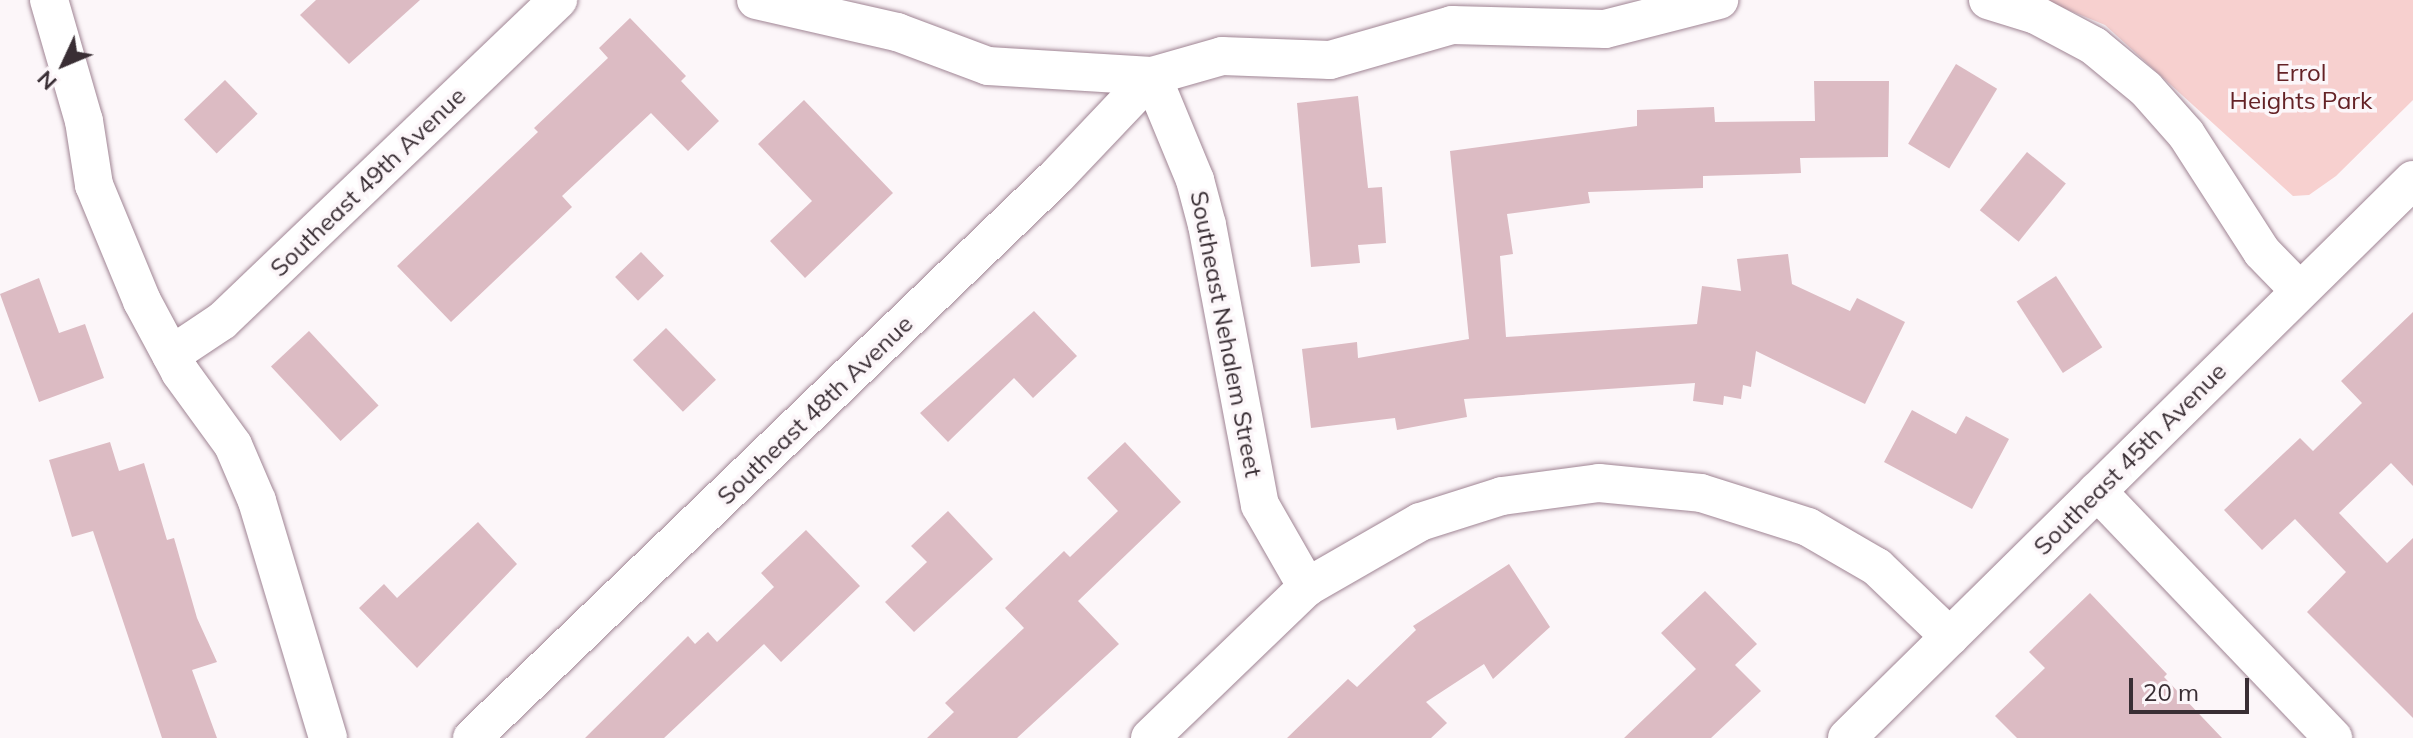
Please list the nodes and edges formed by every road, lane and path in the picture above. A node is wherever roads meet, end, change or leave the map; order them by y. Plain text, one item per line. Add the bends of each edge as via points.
1 (49, 0) edge
2 (558, 0) edge
3 (756, 0) edge
4 (1719, 0) edge
5 (1988, 0) edge
6 (1152, 76) junction
7 (2413, 180) edge
8 (2300, 291) junction
9 (171, 355) junction
10 (2097, 491) junction
11 (1307, 587) junction
12 (1950, 637) junction
13 (328, 738) edge
14 (472, 738) edge
15 (1150, 738) edge
16 (1847, 738) edge
17 (2333, 738) edge

1 - 9 street via 84,121 94,185 142,301
2 - 9 street, Southeast 49th Avenue via 222,321
3 - 6 street via 897,32 988,66
4 - 6 street via 1605,29 1452,25 1330,60 1222,56
5 - 8 street via 2036,15 2094,46 2146,89 2186,134 2262,252
6 - 11 street, Southeast Nehalem Street via 1181,142 1207,225 1260,505
6 - 14 street, Southeast 48th Avenue via 1057,176
7 - 8 street, Southeast 45th Avenue
8 - 10 street, Southeast 45th Avenue
9 - 13 street via 233,445 257,501
10 - 12 street, Southeast 45th Avenue
10 - 17 street
11 - 12 street via 1420,522 1502,496 1599,483 1701,493 1808,527 1877,567
11 - 15 street
12 - 16 street, Southeast 45th Avenue

